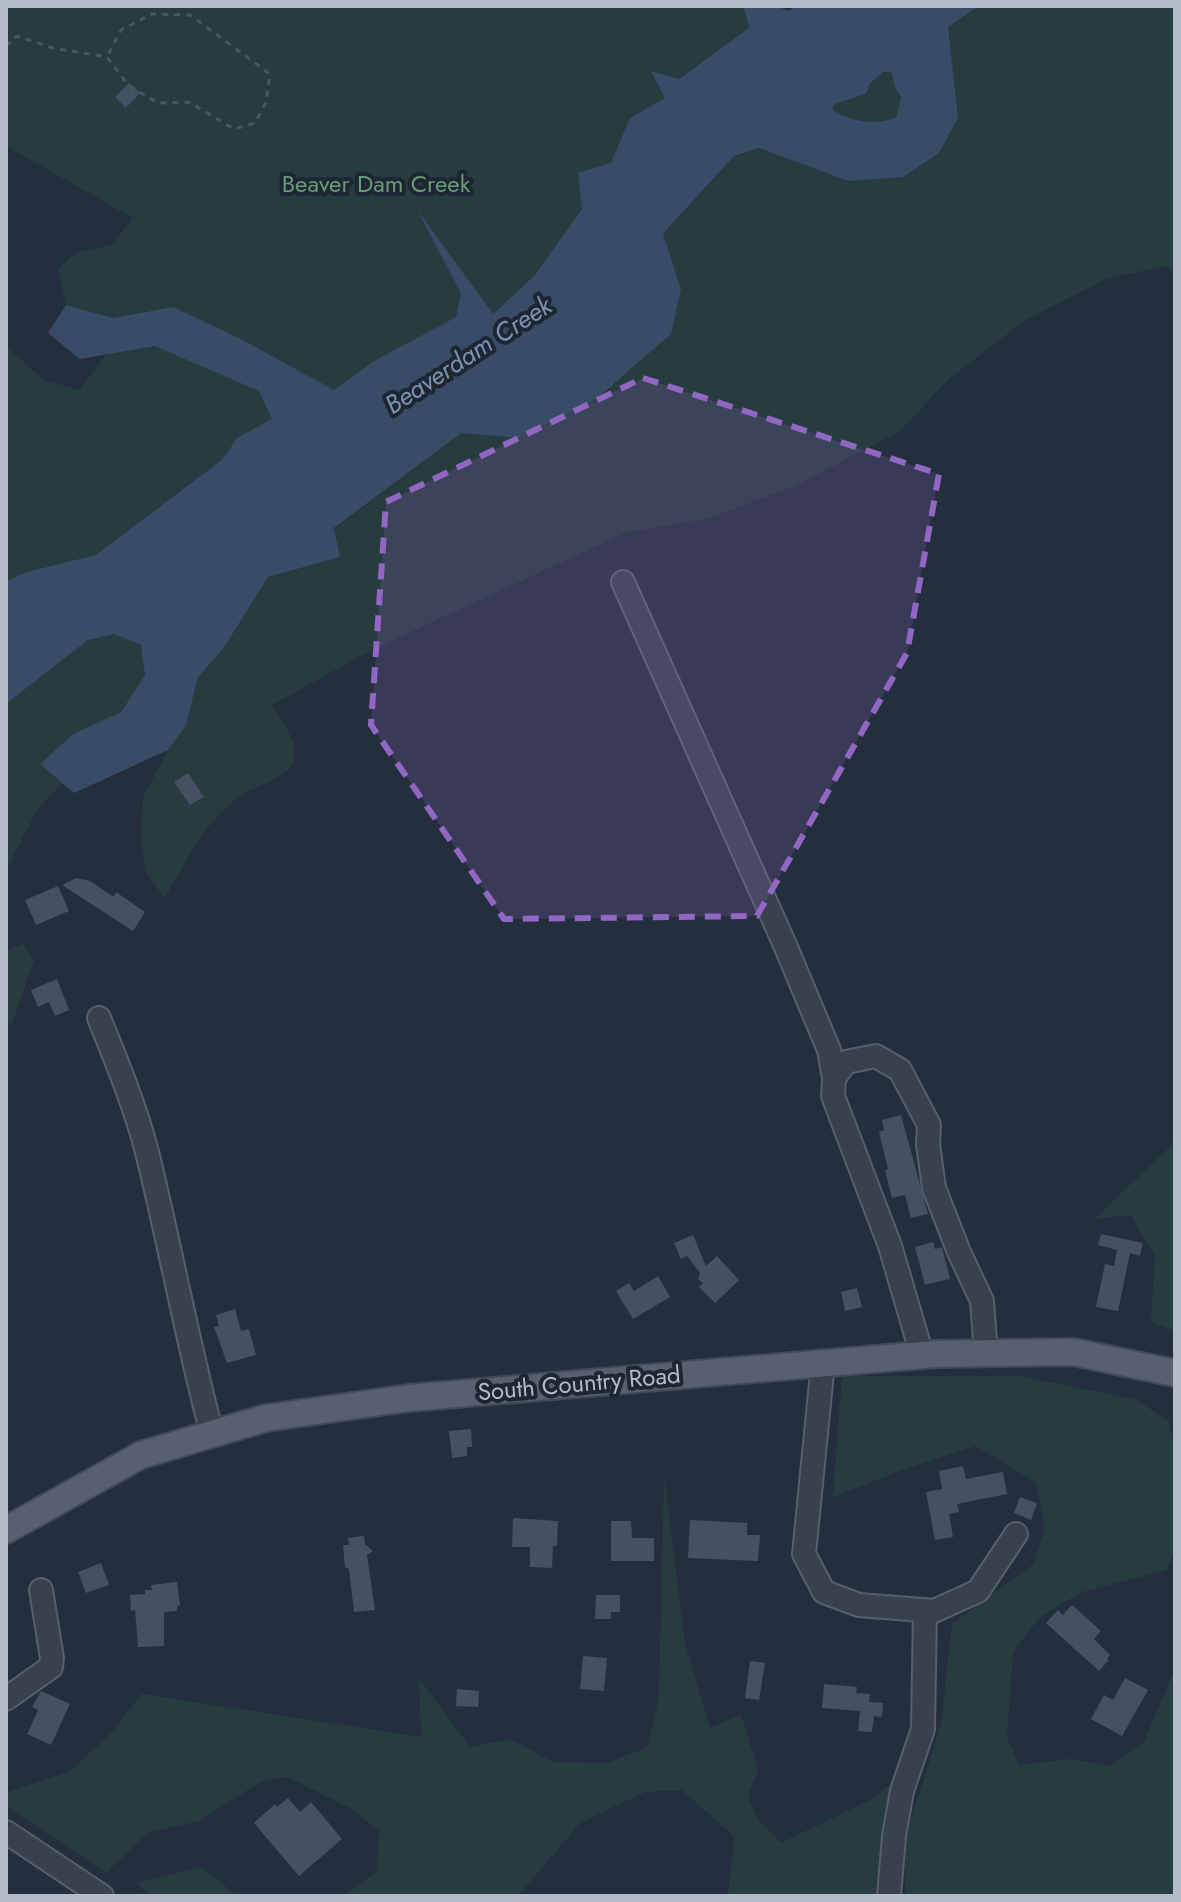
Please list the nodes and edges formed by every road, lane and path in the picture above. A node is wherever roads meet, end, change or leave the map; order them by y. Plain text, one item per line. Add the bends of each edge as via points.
1 (6, 46) edge
2 (107, 57) junction
3 (623, 582) dead end
4 (99, 1018) dead end
5 (834, 1078) junction
6 (986, 1354) junction
7 (922, 1355) junction
8 (823, 1363) junction
9 (1175, 1373) edge
10 (212, 1434) junction
11 (6, 1530) edge
12 (1016, 1534) dead end
13 (41, 1590) dead end
14 (925, 1610) junction
15 (6, 1699) edge
16 (6, 1832) edge
17 (102, 1896) edge
18 (889, 1896) edge

1 - 2 path via 17,36
2 - 2 path via 129,86 158,103 189,102 234,129 255,123 266,102 270,74 190,15 152,14 121,30
3 - 5 street via 785,945 829,1050
4 - 10 street via 146,1150
5 - 6 street via 846,1062 876,1056 900,1070 929,1125 934,1188 982,1301
5 - 7 street via 833,1096 890,1246
6 - 7 main road, South Country Road
6 - 9 main road, South Country Road via 1073,1352
7 - 8 main road, South Country Road
8 - 10 main road, South Country Road via 409,1398 266,1418
8 - 14 street via 804,1554 824,1592 859,1605
10 - 11 main road, South Country Road via 141,1455
12 - 14 street via 978,1591
13 - 15 street via 51,1667
14 - 18 street via 923,1729 902,1791
16 - 17 street

